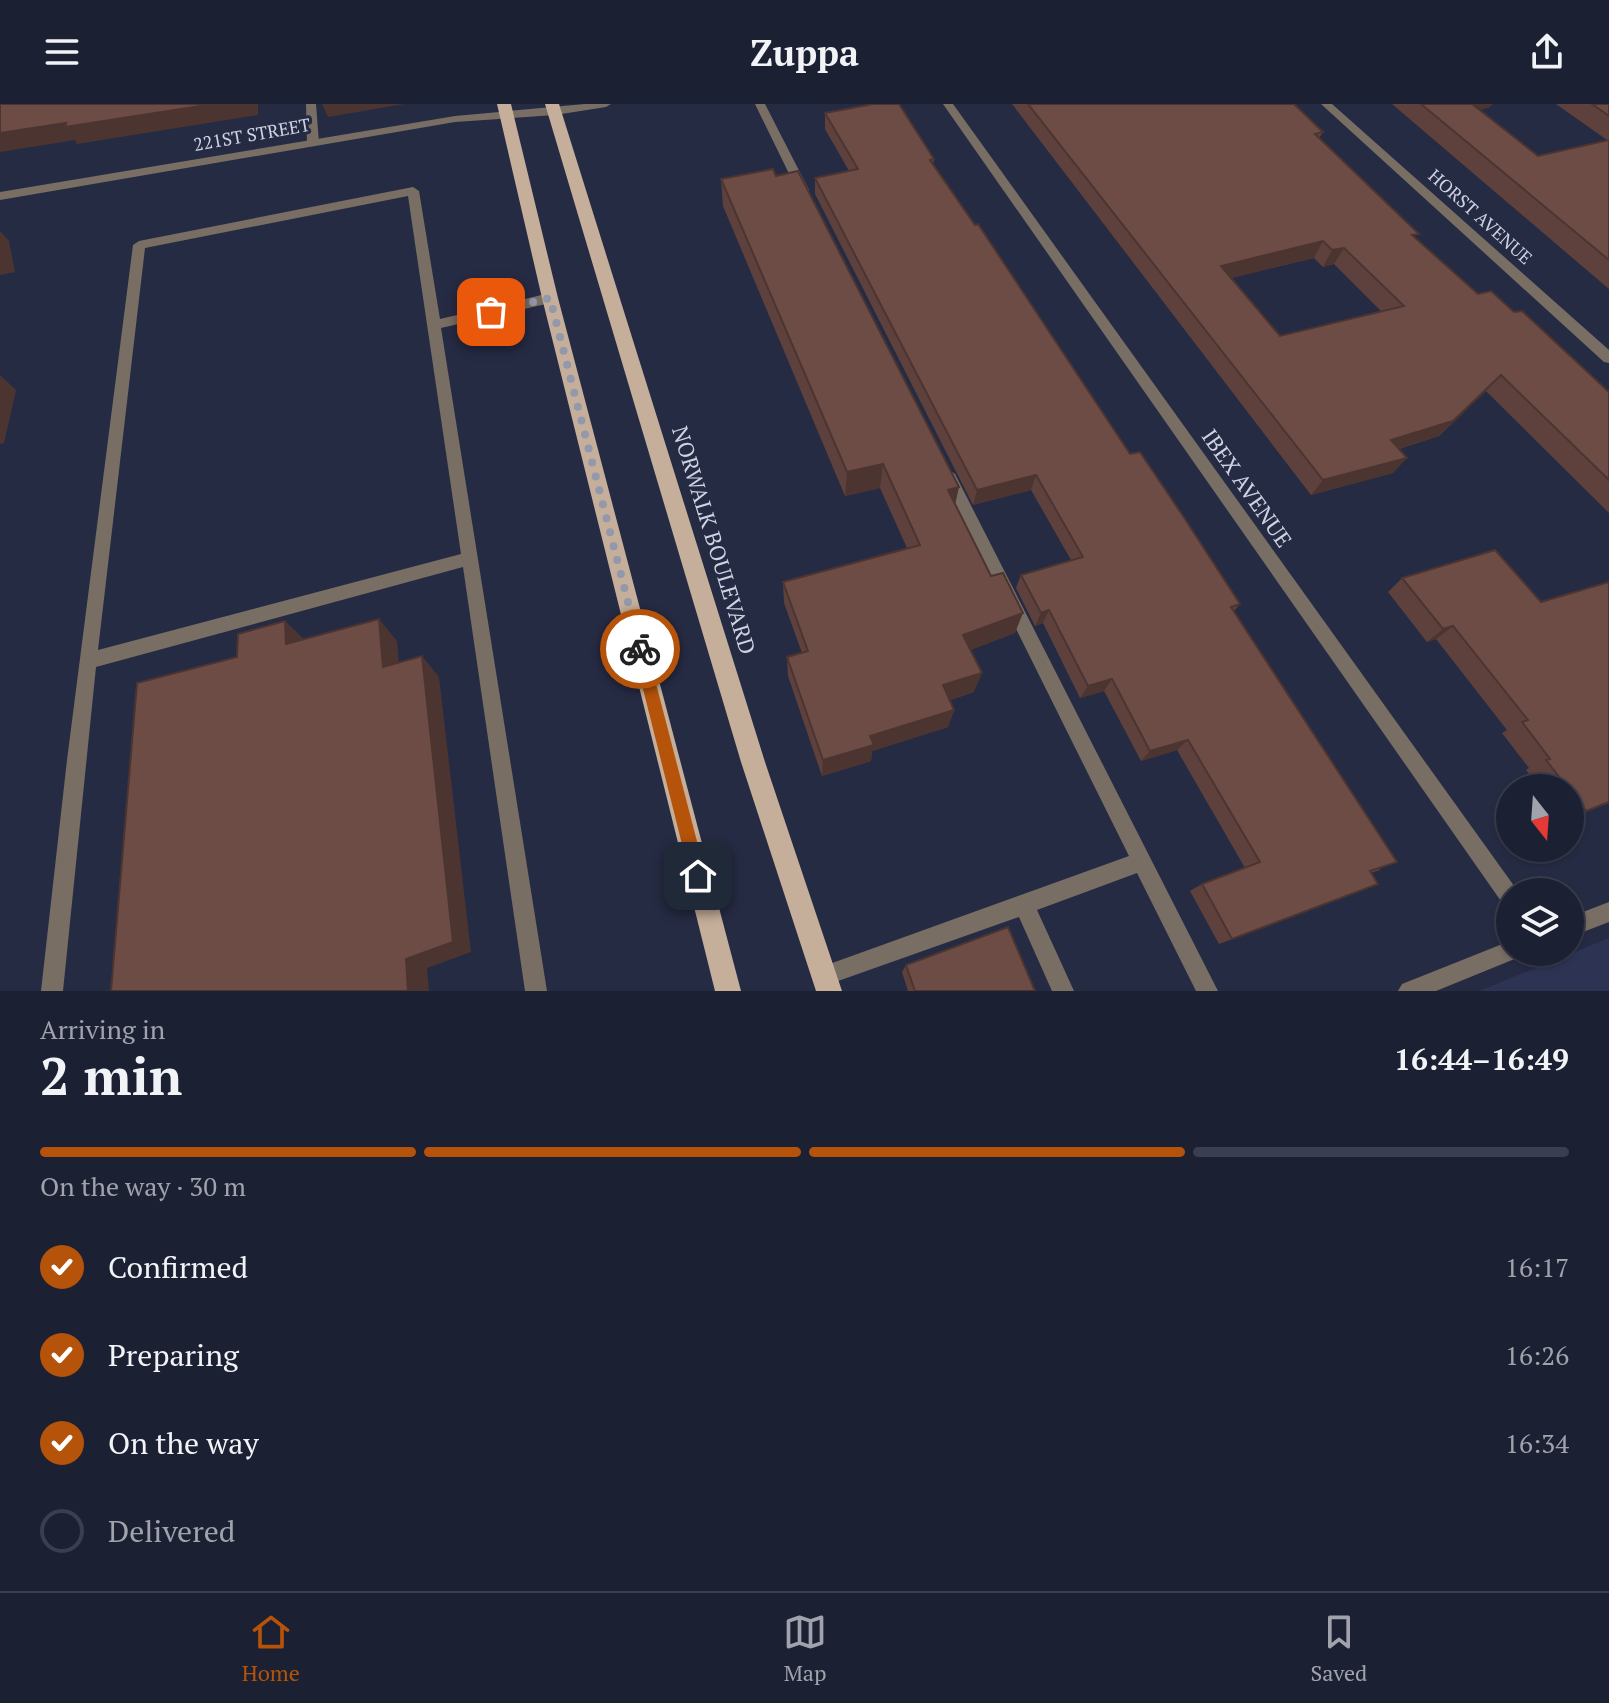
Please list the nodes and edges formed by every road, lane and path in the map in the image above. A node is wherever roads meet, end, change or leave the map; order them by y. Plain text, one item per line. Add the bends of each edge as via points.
1 (311, 104) edge
2 (606, 104) edge
3 (760, 104) edge
4 (948, 104) edge
5 (1326, 104) edge
6 (553, 108) edge
7 (506, 110) edge
8 (313, 143) junction
9 (0, 196) edge
10 (813, 210) edge
11 (550, 298) junction
12 (434, 325) junction
13 (1609, 358) edge
14 (942, 463) edge
15 (470, 558) junction
16 (88, 661) junction
17 (1142, 861) junction
18 (1497, 878) edge
19 (1024, 905) junction
20 (1609, 912) edge
21 (1584, 922) edge
22 (1496, 957) edge
23 (826, 983) edge
24 (52, 991) edge
25 (536, 991) edge
26 (728, 991) edge
27 (1063, 991) edge
28 (1207, 991) edge
29 (1409, 991) edge

1 - 8 street
2 - 6 street, 221ST STREET
3 - 10 street
4 - 18 street, IBEX AVENUE
5 - 13 street, HORST AVENUE
6 - 7 street, 221ST STREET
6 - 23 main road, NORWALK BOULEVARD
7 - 8 street, 221ST STREET
7 - 11 main road
8 - 9 street, 221ST STREET
11 - 12 street
11 - 26 main road
12 - 15 street
12 - 16 street via 413,191 139,245
14 - 17 street
15 - 16 street
15 - 25 street
16 - 24 street
17 - 19 street
17 - 28 street
19 - 23 street
19 - 27 street
20 - 21 street
22 - 29 street

